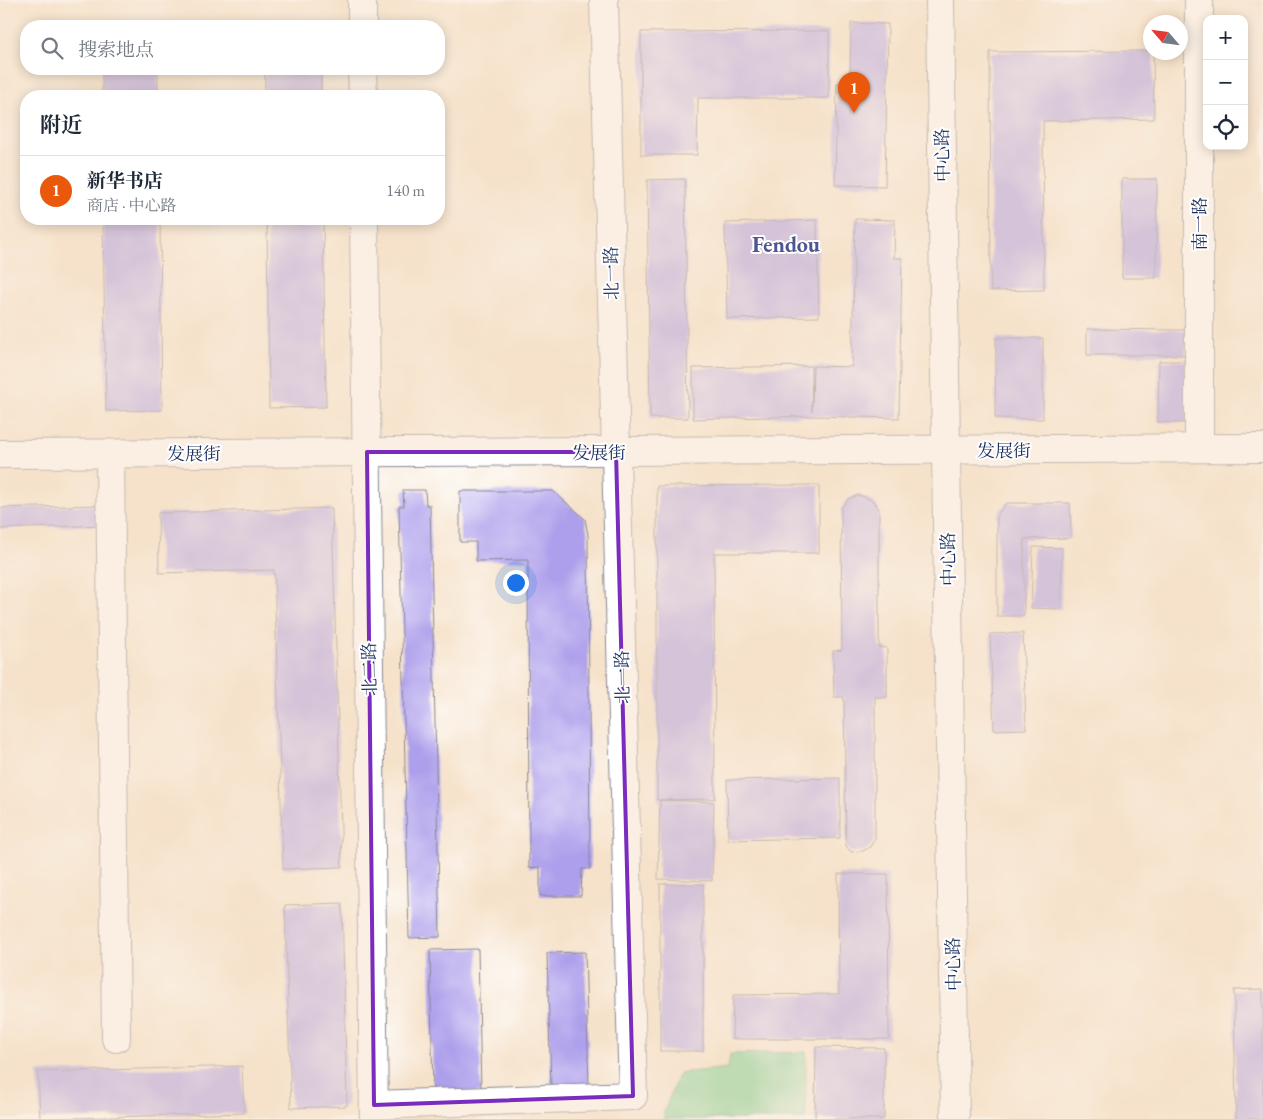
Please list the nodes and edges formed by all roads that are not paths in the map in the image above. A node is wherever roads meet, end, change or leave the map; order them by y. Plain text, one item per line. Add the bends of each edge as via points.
1 (362, 0) edge
2 (604, 0) edge
3 (940, 0) edge
4 (1199, 0) edge
5 (362, 20) edge
6 (362, 75) edge
7 (363, 90) edge
8 (364, 225) edge
9 (1199, 448) junction
10 (1263, 448) edge
11 (946, 450) junction
12 (367, 452) junction
13 (616, 452) junction
14 (0, 454) edge
15 (110, 454) junction
16 (116, 1038) dead end
17 (374, 1112) edge
18 (955, 1119) edge

1 - 5 street
2 - 13 street, 北一路
3 - 11 street, 中心路
4 - 9 street, 南一路
6 - 7 street
8 - 12 street, 北二路
9 - 10 street, 发展街
9 - 11 street, 发展街
11 - 13 street, 发展街
11 - 18 street, 中心路
12 - 13 street, 发展街
12 - 15 street, 发展街
12 - 17 street, 北二路
13 - 17 street, 北一路 via 632,1096
14 - 15 street, 发展街
15 - 16 street

